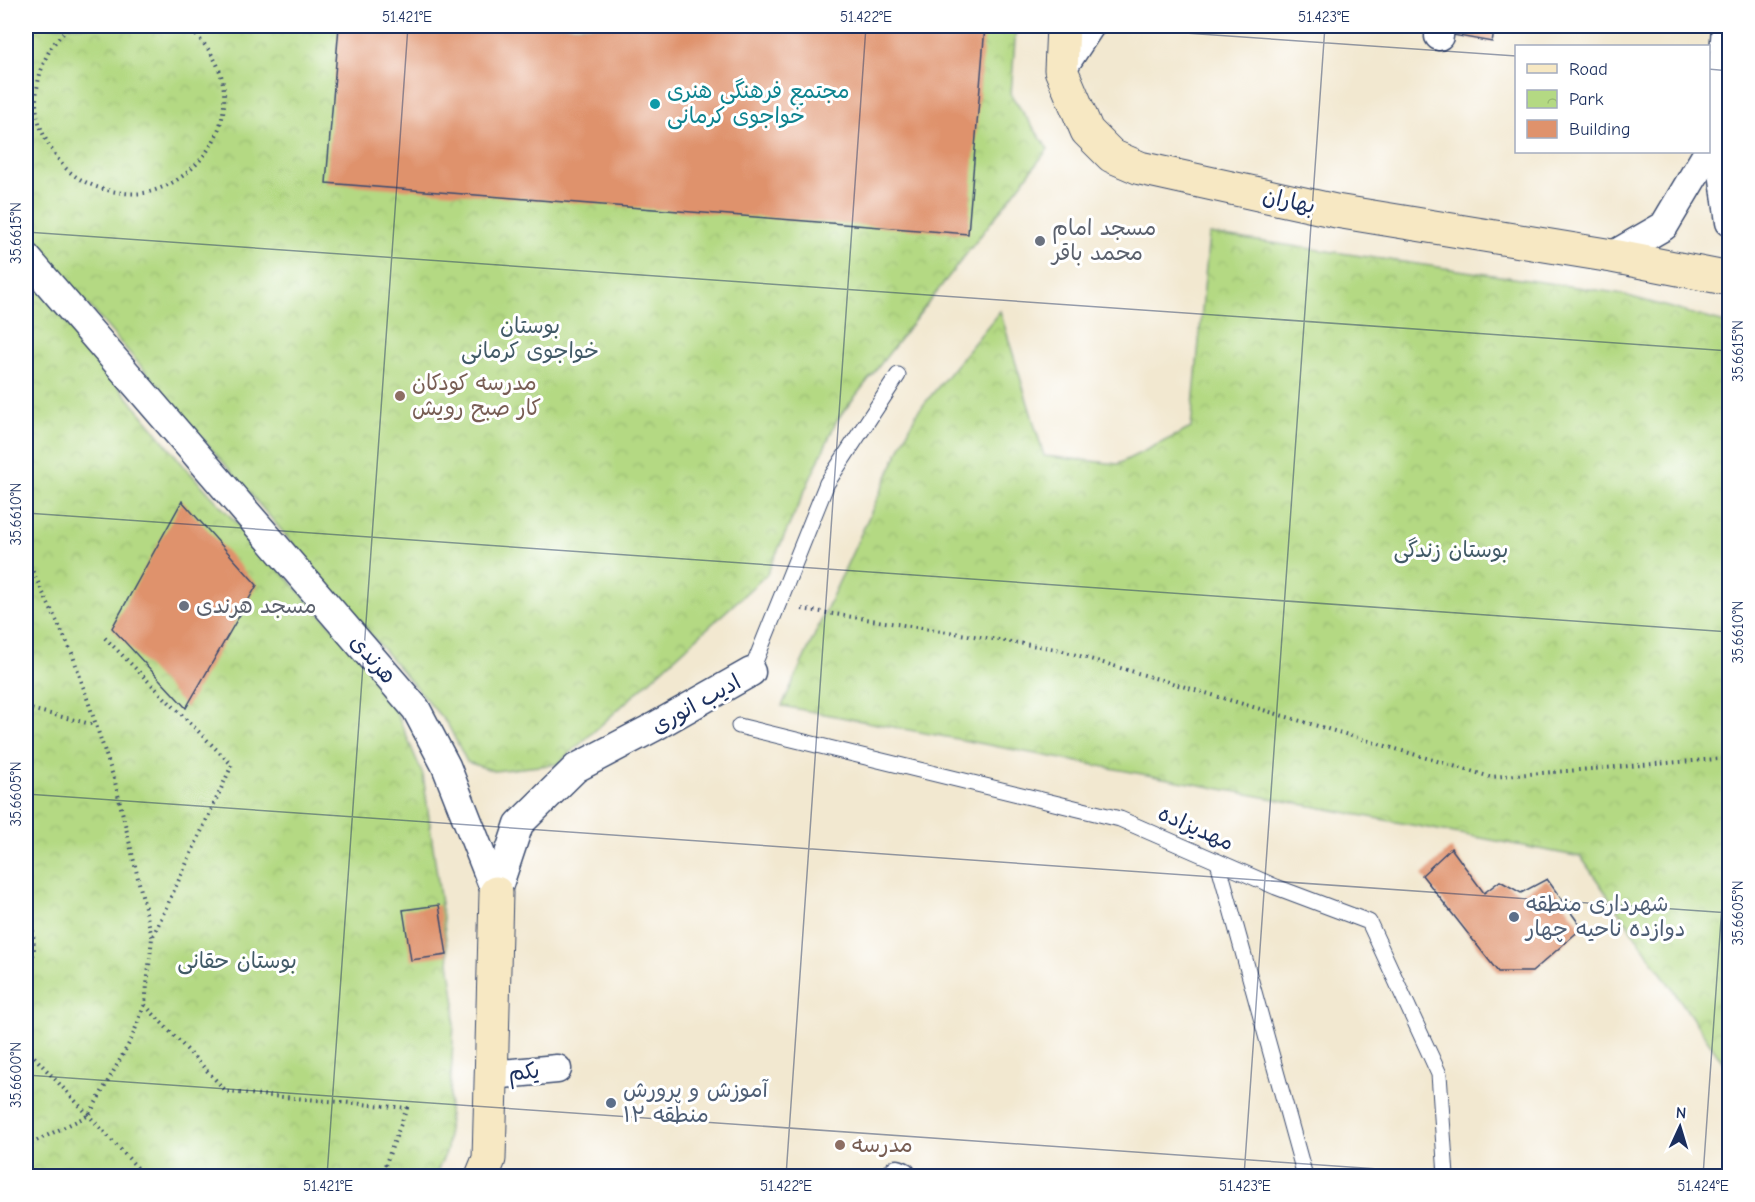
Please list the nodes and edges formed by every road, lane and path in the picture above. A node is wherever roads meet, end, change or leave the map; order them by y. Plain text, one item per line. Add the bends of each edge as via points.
1 (73, 26) edge
2 (186, 26) edge
3 (1063, 26) edge
4 (1090, 26) edge
5 (1726, 26) edge
6 (1061, 70) junction
7 (1712, 136) edge
8 (1703, 153) edge
9 (1730, 222) edge
10 (1612, 256) junction
11 (26, 257) edge
12 (1730, 279) edge
13 (898, 375) dead end
14 (30, 566) dead end
15 (779, 605) junction
16 (102, 635) dead end
17 (751, 672) joint
18 (26, 708) edge
19 (96, 725) junction
20 (739, 726) dead end
21 (1730, 758) edge
22 (26, 860) edge
23 (1218, 862) junction
24 (496, 893) junction
25 (152, 938) junction
26 (26, 991) edge
27 (145, 1005) junction
28 (26, 1048) edge
29 (557, 1069) dead end
30 (491, 1075) junction
31 (89, 1115) junction
32 (26, 1146) edge
33 (488, 1171) edge
34 (145, 1176) edge
35 (381, 1176) edge
36 (1305, 1176) edge
37 (1446, 1176) edge

1 - 2 path via 47,54 37,82 36,113 45,142 63,167 90,185 120,194 151,192 180,179 203,158 219,131 224,100 219,70 204,42
3 - 6 street, بهاران
4 - 6 street
5 - 7 street
6 - 10 street, بهاران via 1087,131 1112,156 1140,168 1336,211
7 - 9 street
8 - 10 street via 1664,226
10 - 12 street, بهاران
11 - 24 street, هرندی via 416,709 446,766
13 - 15 lane, ادیب انوری via 827,483
14 - 19 path via 72,653
15 - 17 lane, ادیب انوری
15 - 21 path via 1056,649 1491,777
16 - 25 path via 232,765
17 - 24 street, ادیب انوری via 576,768 519,824
18 - 19 path
19 - 25 path via 115,782
20 - 23 lane, مهدیزاده via 1120,819
22 - 26 path via 34,950
23 - 36 lane
23 - 37 lane, مهدیزاده via 1369,922 1439,1074
24 - 30 street, هرندی
25 - 27 path
27 - 31 path via 131,1040
27 - 35 path via 227,1092 407,1108
28 - 31 path
29 - 30 street, یکم
30 - 33 street, هرندی
31 - 32 path
31 - 34 path

